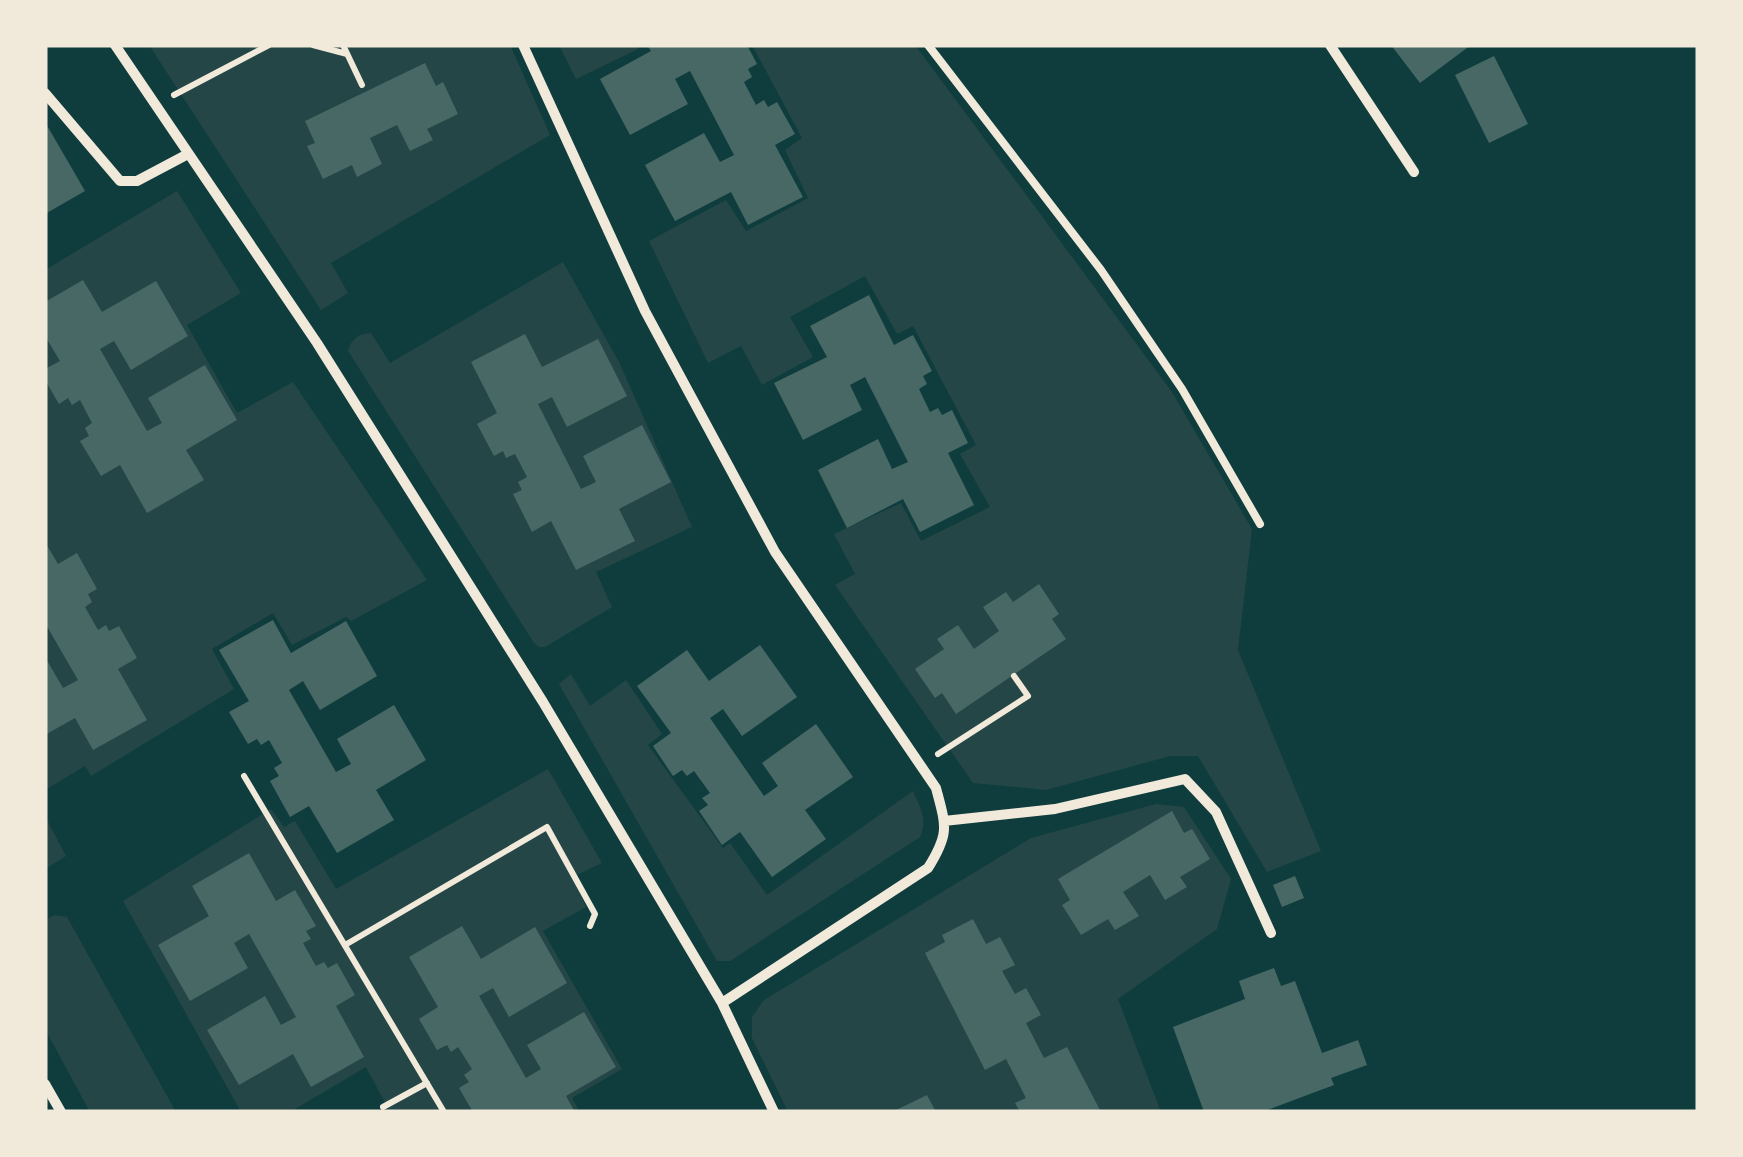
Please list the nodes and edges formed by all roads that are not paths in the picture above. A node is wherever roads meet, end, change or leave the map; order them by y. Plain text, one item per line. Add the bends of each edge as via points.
1 (115, 45) edge
2 (523, 45) edge
3 (928, 45) edge
4 (1330, 45) edge
5 (45, 93) edge
6 (188, 154) junction
7 (1414, 172) dead end
8 (1260, 524) dead end
9 (944, 821) junction
10 (1271, 933) dead end
11 (722, 1003) junction
12 (45, 1084) edge
13 (61, 1112) edge
14 (774, 1112) edge

1 - 6 street
2 - 9 street via 645,310 775,552 936,788
3 - 8 lane via 1101,270 1182,388
4 - 7 street
5 - 6 street via 120,180 137,181
6 - 11 street via 328,359
9 - 10 street via 1056,808 1184,779 1216,812
9 - 11 street via 942,845 928,868
11 - 14 street
12 - 13 street

